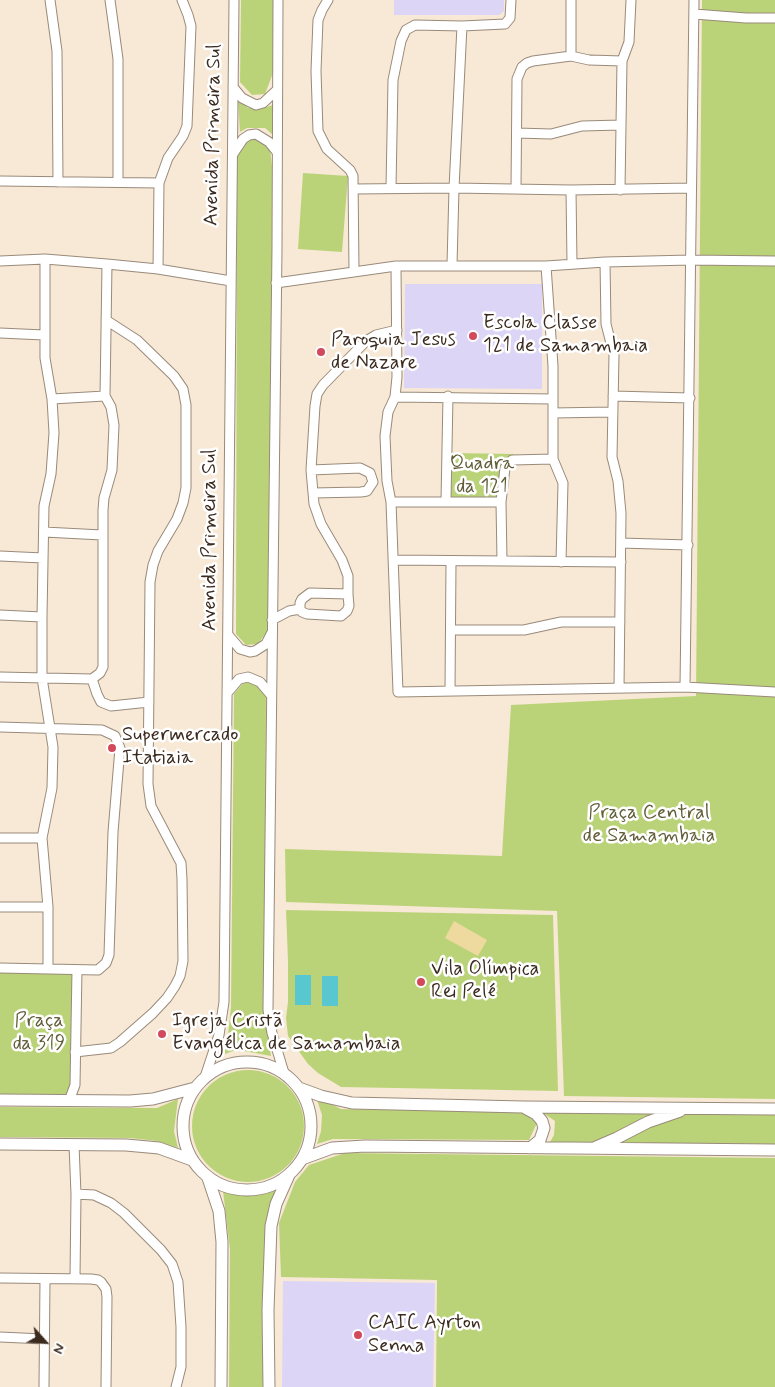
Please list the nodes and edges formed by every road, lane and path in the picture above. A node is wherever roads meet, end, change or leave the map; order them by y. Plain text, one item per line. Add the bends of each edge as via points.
1 (50, 0) edge
2 (110, 0) edge
3 (182, 0) edge
4 (234, 0) edge
5 (278, 0) edge
6 (328, 0) edge
7 (511, 0) edge
8 (571, 0) edge
9 (632, 0) edge
10 (694, 0) edge
11 (694, 14) junction
12 (775, 18) edge
13 (462, 26) junction
14 (570, 56) junction
15 (622, 61) junction
16 (233, 86) junction
17 (277, 90) junction
18 (620, 125) junction
19 (517, 133) junction
20 (277, 153) junction
21 (233, 154) junction
22 (0, 181) edge
23 (58, 182) junction
24 (118, 182) junction
25 (159, 183) junction
26 (391, 188) junction
27 (454, 188) junction
28 (691, 188) junction
29 (354, 189) junction
30 (516, 189) junction
31 (571, 190) junction
32 (620, 190) junction
33 (45, 260) junction
34 (692, 260) junction
35 (0, 261) edge
36 (775, 261) edge
37 (605, 262) junction
38 (107, 264) junction
39 (572, 264) junction
40 (452, 265) junction
41 (396, 266) junction
42 (546, 266) junction
43 (158, 269) junction
44 (354, 271) junction
45 (231, 281) junction
46 (276, 283) junction
47 (106, 320) junction
48 (397, 330) junction
49 (0, 334) edge
50 (44, 335) junction
51 (105, 396) junction
52 (448, 396) junction
53 (613, 396) junction
54 (395, 397) junction
55 (690, 398) junction
56 (52, 399) junction
57 (553, 399) junction
58 (612, 412) junction
59 (553, 413) junction
60 (553, 459) junction
61 (311, 470) junction
62 (313, 492) junction
63 (446, 501) junction
64 (391, 502) junction
65 (502, 502) junction
66 (44, 532) junction
67 (102, 535) junction
68 (621, 543) junction
69 (688, 545) junction
70 (0, 556) edge
71 (43, 558) junction
72 (392, 560) junction
73 (502, 560) junction
74 (451, 562) junction
75 (561, 562) junction
76 (621, 562) junction
77 (348, 594) junction
78 (300, 609) junction
79 (0, 615) edge
80 (42, 617) junction
81 (272, 620) junction
82 (620, 622) junction
83 (451, 630) junction
84 (272, 631) junction
85 (229, 636) junction
86 (0, 677) edge
87 (42, 678) junction
88 (92, 679) junction
89 (685, 687) junction
90 (619, 688) junction
91 (450, 691) junction
92 (228, 692) junction
93 (775, 692) edge
94 (271, 695) junction
95 (149, 702) junction
96 (0, 727) edge
97 (51, 729) junction
98 (0, 838) edge
99 (42, 838) junction
100 (0, 907) edge
101 (48, 908) junction
102 (0, 968) edge
103 (48, 969) junction
104 (77, 970) junction
105 (75, 1052) junction
106 (284, 1073) junction
107 (205, 1077) junction
108 (195, 1088) junction
109 (298, 1088) junction
110 (0, 1100) edge
111 (75, 1101) junction
112 (523, 1107) junction
113 (687, 1108) junction
114 (775, 1109) edge
115 (0, 1144) edge
116 (74, 1145) junction
117 (530, 1148) junction
118 (589, 1149) junction
119 (775, 1150) edge
120 (302, 1159) junction
121 (192, 1160) junction
122 (290, 1173) junction
123 (208, 1178) junction
124 (76, 1194) junction
125 (0, 1278) edge
126 (45, 1278) junction
127 (75, 1278) junction
128 (0, 1337) edge
129 (44, 1338) junction
130 (44, 1387) edge
131 (106, 1387) edge
132 (176, 1387) edge
133 (221, 1387) edge
134 (269, 1387) edge

1 - 23 street via 57,51
2 - 24 street via 118,59
3 - 25 street via 190,26 187,126 184,136 168,158
4 - 16 street, Avenida Primeira Sul
5 - 17 street
6 - 29 street via 318,20 318,131 327,149 350,170
7 - 13 street via 510,18 505,24
8 - 14 street
9 - 15 street via 629,42
10 - 11 street
11 - 12 street
11 - 28 street
13 - 26 street via 415,25 403,35 394,80
13 - 27 street
14 - 15 street
14 - 19 street via 533,61 522,67 518,80
15 - 18 street
16 - 17 street via 242,98 256,105
16 - 21 street, Avenida Primeira Sul
17 - 20 street
18 - 19 street via 582,126 551,134
18 - 32 street
19 - 30 street
20 - 21 street via 269,142 256,134 243,139
20 - 46 street
21 - 45 street, Avenida Primeira Sul
22 - 23 street
23 - 24 street
24 - 25 street
25 - 43 street
26 - 27 street
26 - 29 street
27 - 30 street
27 - 40 street
28 - 32 street
28 - 34 street
29 - 44 street
30 - 31 street
31 - 32 street
31 - 39 street
33 - 35 street
33 - 38 street
33 - 50 street
34 - 36 street
34 - 37 street
34 - 55 street
37 - 39 street
37 - 53 street via 606,324 614,355
38 - 43 street
38 - 47 street
39 - 42 street
40 - 41 street
40 - 42 street
41 - 44 street
41 - 48 street
42 - 57 street
43 - 45 street
44 - 46 street
45 - 85 street, Avenida Primeira Sul
46 - 81 street
47 - 51 street
47 - 95 street via 137,340 174,376 183,389 186,405 186,488 183,503 158,551 150,582
48 - 54 street
48 - 61 street via 366,341 317,394
49 - 50 street
50 - 56 street
51 - 56 street
51 - 67 street via 111,406 114,425 112,470 104,498
52 - 54 street
52 - 57 street
52 - 63 street
53 - 55 street
53 - 58 street
54 - 64 street via 388,412 385,436
55 - 69 street
56 - 66 street via 54,433 51,474 44,506
57 - 59 street
58 - 59 street
58 - 68 street via 612,457 620,494
59 - 60 street
60 - 65 street via 509,462 503,474
60 - 75 street via 563,483
61 - 62 street
61 - 62 street via 360,468 370,473 373,482 361,492
62 - 77 street via 316,514 348,576
63 - 64 street
63 - 65 street
64 - 72 street
65 - 73 street
66 - 67 street
66 - 71 street
67 - 88 street via 104,661 100,673
68 - 69 street
68 - 76 street
69 - 89 street
70 - 71 street
71 - 80 street
72 - 74 street
72 - 91 street via 398,692
73 - 74 street
73 - 75 street
74 - 83 street
75 - 76 street
76 - 82 street
77 - 78 street via 310,593 302,599
77 - 78 street via 349,606 341,616 307,614
78 - 81 street
79 - 80 street
80 - 87 street
81 - 84 street
82 - 83 street via 561,622 524,630
82 - 90 street
83 - 91 street
84 - 85 street via 266,644 255,652 240,649
84 - 94 street
85 - 92 street, Avenida Primeira Sul
86 - 87 street
87 - 88 street
87 - 97 street
88 - 95 street via 101,702 111,706
89 - 90 street
89 - 93 street
90 - 91 street
92 - 94 street via 239,679 248,677 260,682
92 - 107 street, Avenida Primeira Sul via 224,1002 219,1035
94 - 106 street via 268,1010
95 - 105 street via 148,784 151,806 181,863 183,961 180,976 167,998 120,1042 104,1050
96 - 97 street
97 - 99 street via 52,788
97 - 104 street via 102,730 115,736 120,748 108,960 98,970
98 - 99 street
99 - 101 street
100 - 101 street
101 - 103 street
102 - 103 street
103 - 104 street
104 - 105 street
105 - 111 street
106 - 107 main road via 252,1062 227,1065
106 - 109 main road
107 - 108 main road
108 - 111 main road via 153,1099
108 - 121 main road via 186,1105 183,1124 185,1143
109 - 112 main road via 352,1103
109 - 120 main road via 307,1104 311,1121
110 - 111 main road
112 - 113 main road
112 - 117 main road via 536,1114 544,1128 540,1140
113 - 114 main road
113 - 118 main road
115 - 116 main road
116 - 121 main road via 126,1144 158,1148
116 - 124 street
117 - 118 main road
117 - 120 main road via 365,1146 332,1148
118 - 119 main road
120 - 122 main road
121 - 123 main road
122 - 123 main road via 262,1188 243,1190
122 - 134 main road via 272,1220
123 - 133 main road via 218,1210 222,1242
124 - 127 street
124 - 132 street via 94,1195 111,1203 172,1264 178,1282 181,1327 181,1367
125 - 126 street
126 - 127 street
126 - 129 street
127 - 131 street via 98,1280 106,1290
128 - 129 street
129 - 130 street

